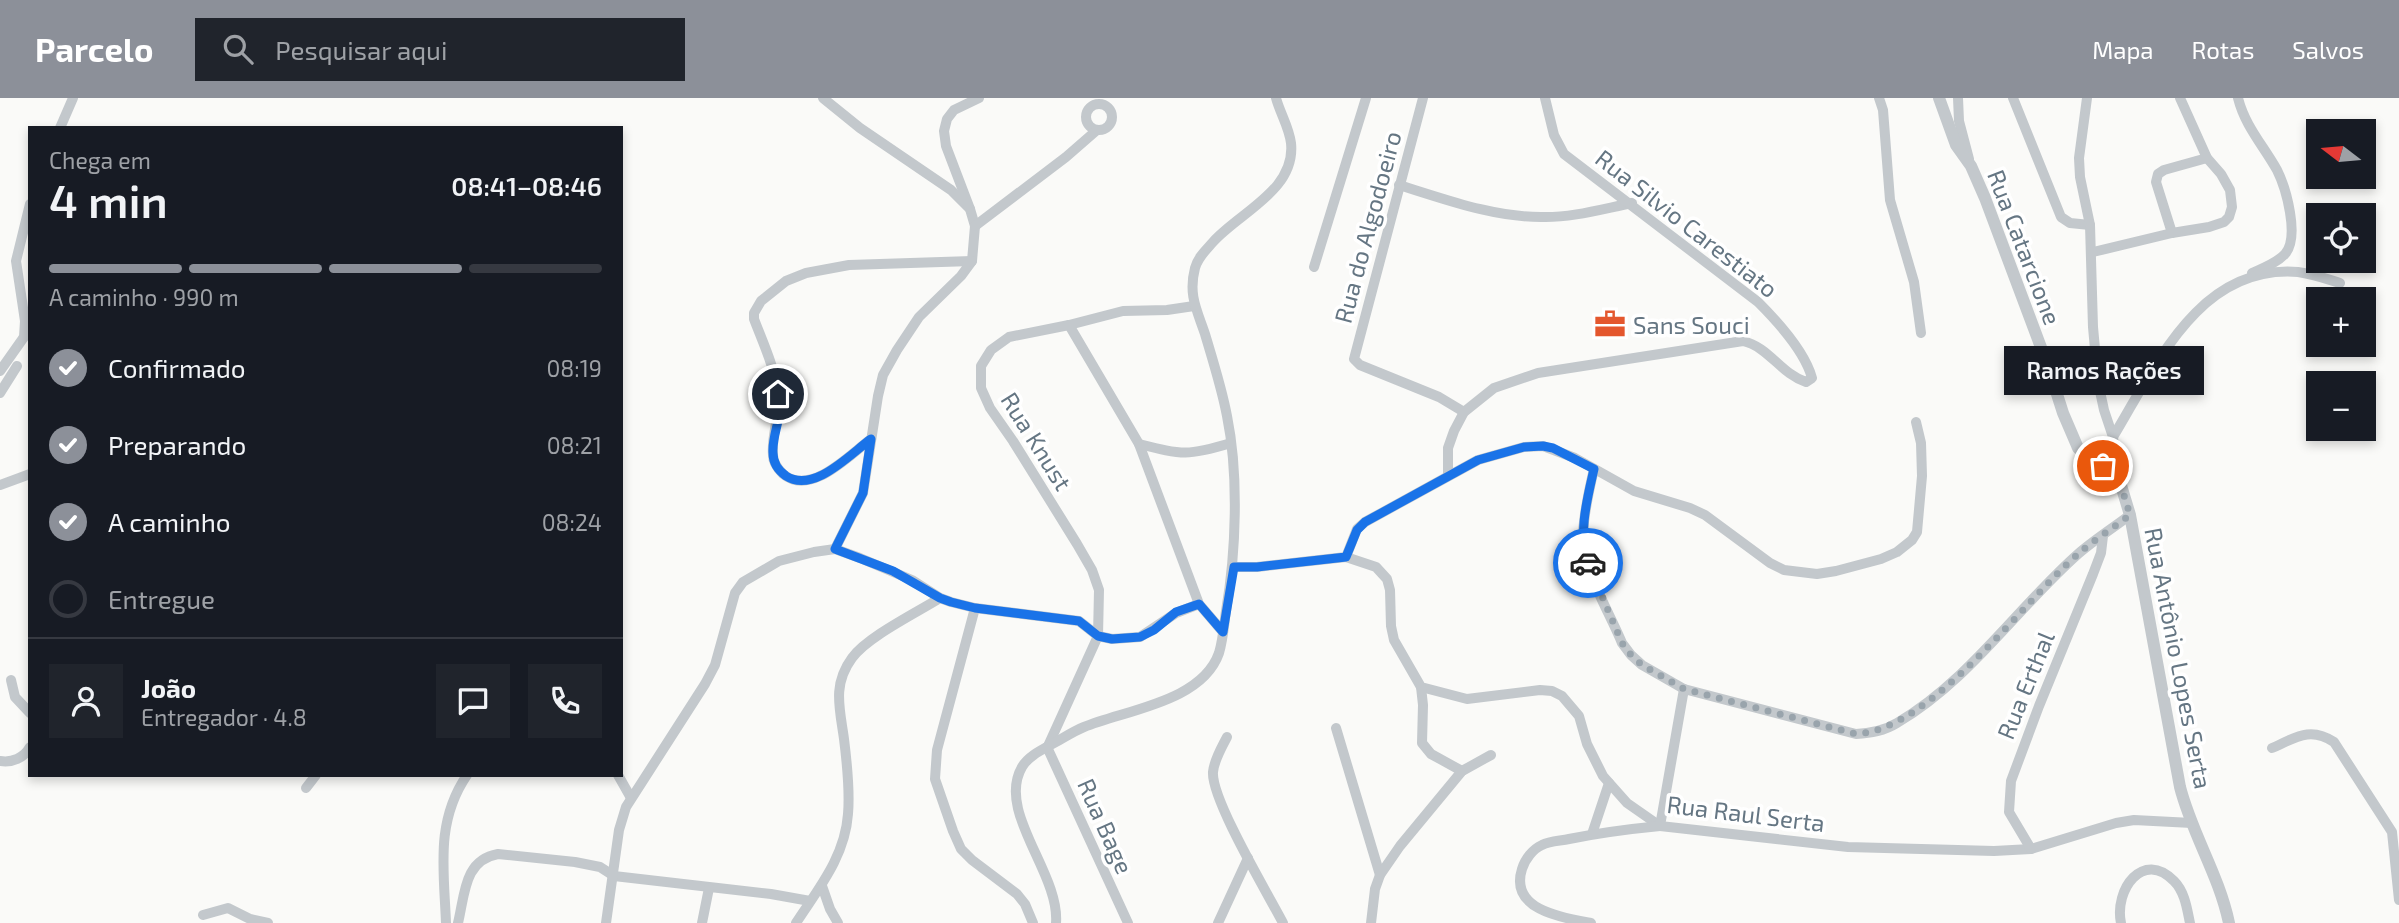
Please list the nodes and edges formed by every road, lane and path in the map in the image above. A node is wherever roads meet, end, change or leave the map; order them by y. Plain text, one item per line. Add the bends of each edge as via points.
1 (73, 98) edge
2 (823, 98) edge
3 (842, 98) edge
4 (979, 98) edge
5 (1276, 98) edge
6 (1366, 98) edge
7 (1423, 98) edge
8 (1545, 98) edge
9 (1879, 98) edge
10 (1939, 98) edge
11 (1958, 98) edge
12 (2013, 98) edge
13 (2087, 98) edge
14 (2180, 98) edge
15 (2238, 98) edge
16 (836, 110) junction
17 (61, 126) edge
18 (1097, 130) dead end
19 (2207, 158) junction
20 (1971, 166) junction
21 (1399, 185) junction
22 (1632, 203) junction
23 (970, 209) junction
24 (28, 210) edge
25 (2090, 225) junction
26 (975, 226) junction
27 (2172, 233) junction
28 (2093, 252) junction
29 (972, 261) junction
30 (1314, 267) dead end
31 (2242, 278) junction
32 (2340, 283) dead end
33 (1194, 306) junction
34 (1069, 325) junction
35 (1922, 333) dead end
36 (27, 337) edge
37 (17, 366) dead end
38 (0, 371) edge
39 (2, 386) edge
40 (1464, 412) junction
41 (1916, 422) dead end
42 (2113, 438) junction
43 (871, 439) junction
44 (1231, 443) junction
45 (1139, 444) junction
46 (1594, 469) junction
47 (2117, 472) junction
48 (28, 475) edge
49 (1448, 475) junction
50 (0, 485) edge
51 (2130, 515) junction
52 (2103, 536) junction
53 (835, 549) junction
54 (1346, 557) junction
55 (1234, 567) junction
56 (940, 598) junction
57 (1199, 604) junction
58 (975, 608) junction
59 (1223, 632) junction
60 (1098, 636) junction
61 (11, 680) dead end
62 (1421, 687) junction
63 (1684, 689) junction
64 (28, 711) edge
65 (1336, 728) dead end
66 (1227, 737) dead end
67 (1047, 747) junction
68 (2272, 748) dead end
69 (28, 750) edge
70 (1491, 755) dead end
71 (0, 761) edge
72 (1462, 771) junction
73 (314, 777) edge
74 (466, 777) edge
75 (619, 777) edge
76 (1609, 783) junction
77 (306, 788) dead end
78 (631, 798) junction
79 (2192, 823) junction
80 (1660, 825) junction
81 (1592, 834) junction
82 (2031, 849) junction
83 (1248, 859) junction
84 (1380, 875) junction
85 (614, 876) junction
86 (822, 886) junction
87 (709, 888) junction
88 (2399, 900) edge
89 (810, 901) junction
90 (204, 915) dead end
91 (268, 923) edge
92 (446, 923) edge
93 (458, 923) edge
94 (606, 923) edge
95 (702, 923) edge
96 (796, 923) edge
97 (838, 923) edge
98 (1033, 923) edge
99 (1056, 923) edge
100 (1128, 923) edge
101 (1218, 923) edge
102 (1283, 923) edge
103 (1371, 923) edge
104 (1591, 923) edge
105 (2121, 923) edge
106 (2190, 923) edge
107 (2229, 923) edge

1 - 17 street
2 - 16 street
3 - 16 street
4 - 23 street via 954,110 944,131
5 - 33 street via 1289,130 1290,164 1274,189 1202,254 1192,285
6 - 30 street
7 - 21 street, Rua do Algodoeiro
8 - 22 street, Rua Silvio Carestiato via 1553,135 1564,153
9 - 35 street via 1890,200 1914,282
10 - 20 street, Rua Catarcione via 1956,145
11 - 20 street
12 - 25 street via 2061,217
13 - 25 street, Rua Antônio Lopes Serta via 2079,158
14 - 19 street
15 - 31 street via 2246,123 2277,171 2292,224 2284,255
16 - 23 street via 951,190
18 - 26 street
19 - 27 street via 2158,174 2156,182
19 - 27 street via 2230,190 2229,217 2209,227
20 - 47 street, Rua Catarcione via 2078,447 2089,460
21 - 22 street via 1518,216 1571,215
21 - 40 street, Rua do Algodoeiro via 1355,360
22 - 40 street, Rua Silvio Carestiato via 1758,302 1777,322 1812,378 1798,380 1762,349 1734,341 1538,373 1494,388
23 - 26 street
24 - 36 street via 16,261
25 - 28 street, Rua Antônio Lopes Serta
26 - 29 street
27 - 28 street
28 - 42 street, Rua Antônio Lopes Serta via 2098,382
29 - 43 street via 919,317 897,350 883,375
29 - 43 street via 849,265 806,273 786,281 757,306 754,319 778,394 772,451 780,471 794,480 819,477
31 - 32 street via 2297,272
31 - 42 street via 2218,292 2183,326
33 - 34 street, Rua Knust via 1123,311
33 - 44 street via 1214,365
34 - 45 street
34 - 60 street, Rua Knust via 1009,337 991,350 981,366 980,379 990,408 1092,570 1099,590
36 - 38 street
37 - 39 street
40 - 49 street via 1451,440
41 - 46 street via 1922,476 1912,540 1881,559 1817,574 1784,570 1705,515 1634,491
42 - 47 street, Rua Antônio Lopes Serta
43 - 53 street via 863,493
44 - 45 street via 1182,454
44 - 55 street
45 - 57 street
46 - 49 street via 1553,448 1535,446 1478,460
46 - 63 street via 1583,536 1590,570 1631,655
47 - 51 street, Rua Antônio Lopes Serta
48 - 50 street
49 - 54 street via 1365,522
51 - 52 street
51 - 79 street, Rua Antônio Lopes Serta via 2180,787
52 - 63 street via 2079,553 1949,684 1896,724 1873,733 1856,734
52 - 82 street, Rua Erthal via 2094,575 2011,781 2009,812
53 - 56 street via 893,571
53 - 78 street via 779,561 743,582 735,593 715,665
54 - 55 street
54 - 62 street via 1382,572 1387,579 1394,640
55 - 59 street
56 - 58 street
56 - 86 street via 871,641 853,656 840,680 848,813 844,839
57 - 59 street
57 - 60 street via 1176,612 1140,637
58 - 60 street via 1079,621
58 - 98 street via 937,750 935,779 961,849 1017,894
59 - 67 street via 1210,669 1190,687 1082,728
60 - 67 street, Rua Knust
61 - 64 street via 15,697
62 - 72 street via 1422,743 1431,754
62 - 76 street, Rua Raul Serta via 1467,699 1540,690 1562,696 1579,716 1595,762
63 - 80 street
65 - 84 street
66 - 83 street via 1215,761 1213,781
67 - 99 street via 1022,767 1017,800 1027,836 1050,883
67 - 100 street, Rua Bage
68 - 88 street via 2310,733 2334,742 2392,832
69 - 71 street via 22,757
70 - 72 street
72 - 84 street
73 - 77 street
74 - 92 street via 445,825
75 - 78 street
76 - 80 street, Rua Raul Serta via 1627,803
76 - 81 street
78 - 85 street via 622,817
79 - 82 street, Rua Raul Serta via 2116,823
79 - 107 street, Rua Antônio Lopes Serta via 2223,894
80 - 81 street
80 - 82 street, Rua Raul Serta via 1848,846
81 - 104 street via 1541,845 1530,853 1520,876 1530,904 1556,916
83 - 101 street
83 - 102 street
84 - 103 street
85 - 87 street
85 - 93 street via 600,867 575,862 487,856 471,872
85 - 94 street
86 - 89 street
86 - 97 street
87 - 89 street
87 - 95 street
89 - 96 street
90 - 91 street via 228,908
105 - 106 street via 2121,896 2131,878 2144,870 2155,870 2175,882

